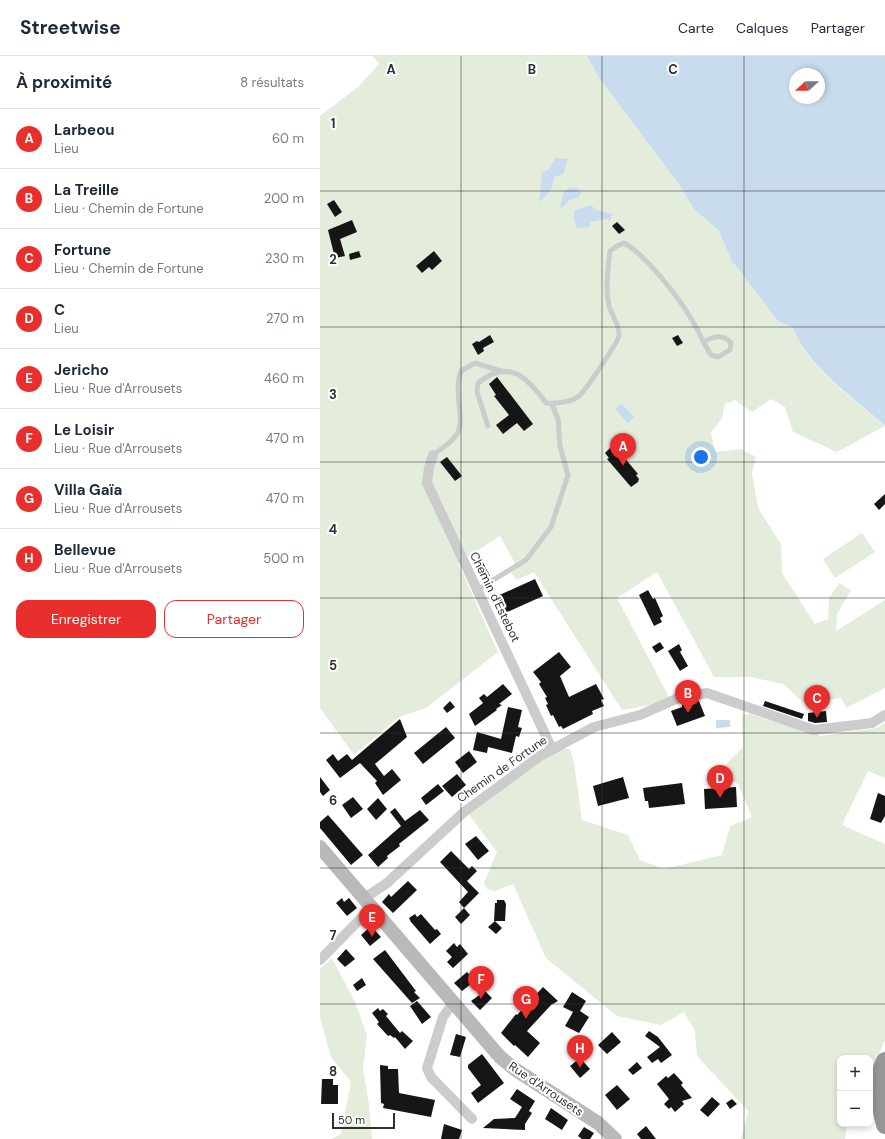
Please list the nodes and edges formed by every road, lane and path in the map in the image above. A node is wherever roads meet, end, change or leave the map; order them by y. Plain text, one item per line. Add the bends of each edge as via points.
1 (704, 341) junction
2 (502, 371) junction
3 (552, 404) junction
4 (488, 426) dead end
5 (433, 455) joint
6 (477, 590) junction
7 (885, 715) edge
8 (552, 749) junction
9 (320, 847) edge
10 (367, 903) junction
11 (320, 960) edge
12 (418, 963) junction
13 (450, 1007) junction
14 (480, 1034) junction
15 (885, 1061) edge
16 (472, 1119) dead end
17 (885, 1125) edge
18 (615, 1139) edge

1 - 1 lane via 714,337 727,339 731,343 730,350 718,357 712,355
1 - 3 lane via 677,298 634,248 624,243 616,246 610,251 607,284 609,305 619,334 616,344 578,397
2 - 3 lane via 521,375 546,403
2 - 4 lane via 478,383 477,392
2 - 5 lane via 476,363 461,371 458,380 461,422 458,433
3 - 6 lane via 558,419 560,446 568,475 551,527 526,560
5 - 6 street, Chemin d'Estebot via 427,482
6 - 8 street, Chemin d'Estebot
7 - 8 street, Chemin de Fortune via 872,723 814,730 707,693 676,700 640,715 594,727
8 - 10 street, Chemin de Fortune via 453,820
9 - 10 main road, Rue d'Arrousets
10 - 11 street, Chemin de Fortune
10 - 12 main road, Rue d'Arrousets
12 - 13 main road, Rue d'Arrousets via 419,971
12 - 14 main road, Rue d'Arrousets via 475,1025
13 - 14 main road, Rue d'Arrousets via 469,1028
13 - 16 street via 443,1017 428,1068 432,1077
14 - 18 main road, Rue d'Arrousets via 516,1070 598,1123
15 - 17 highway via 880,1071 879,1103

